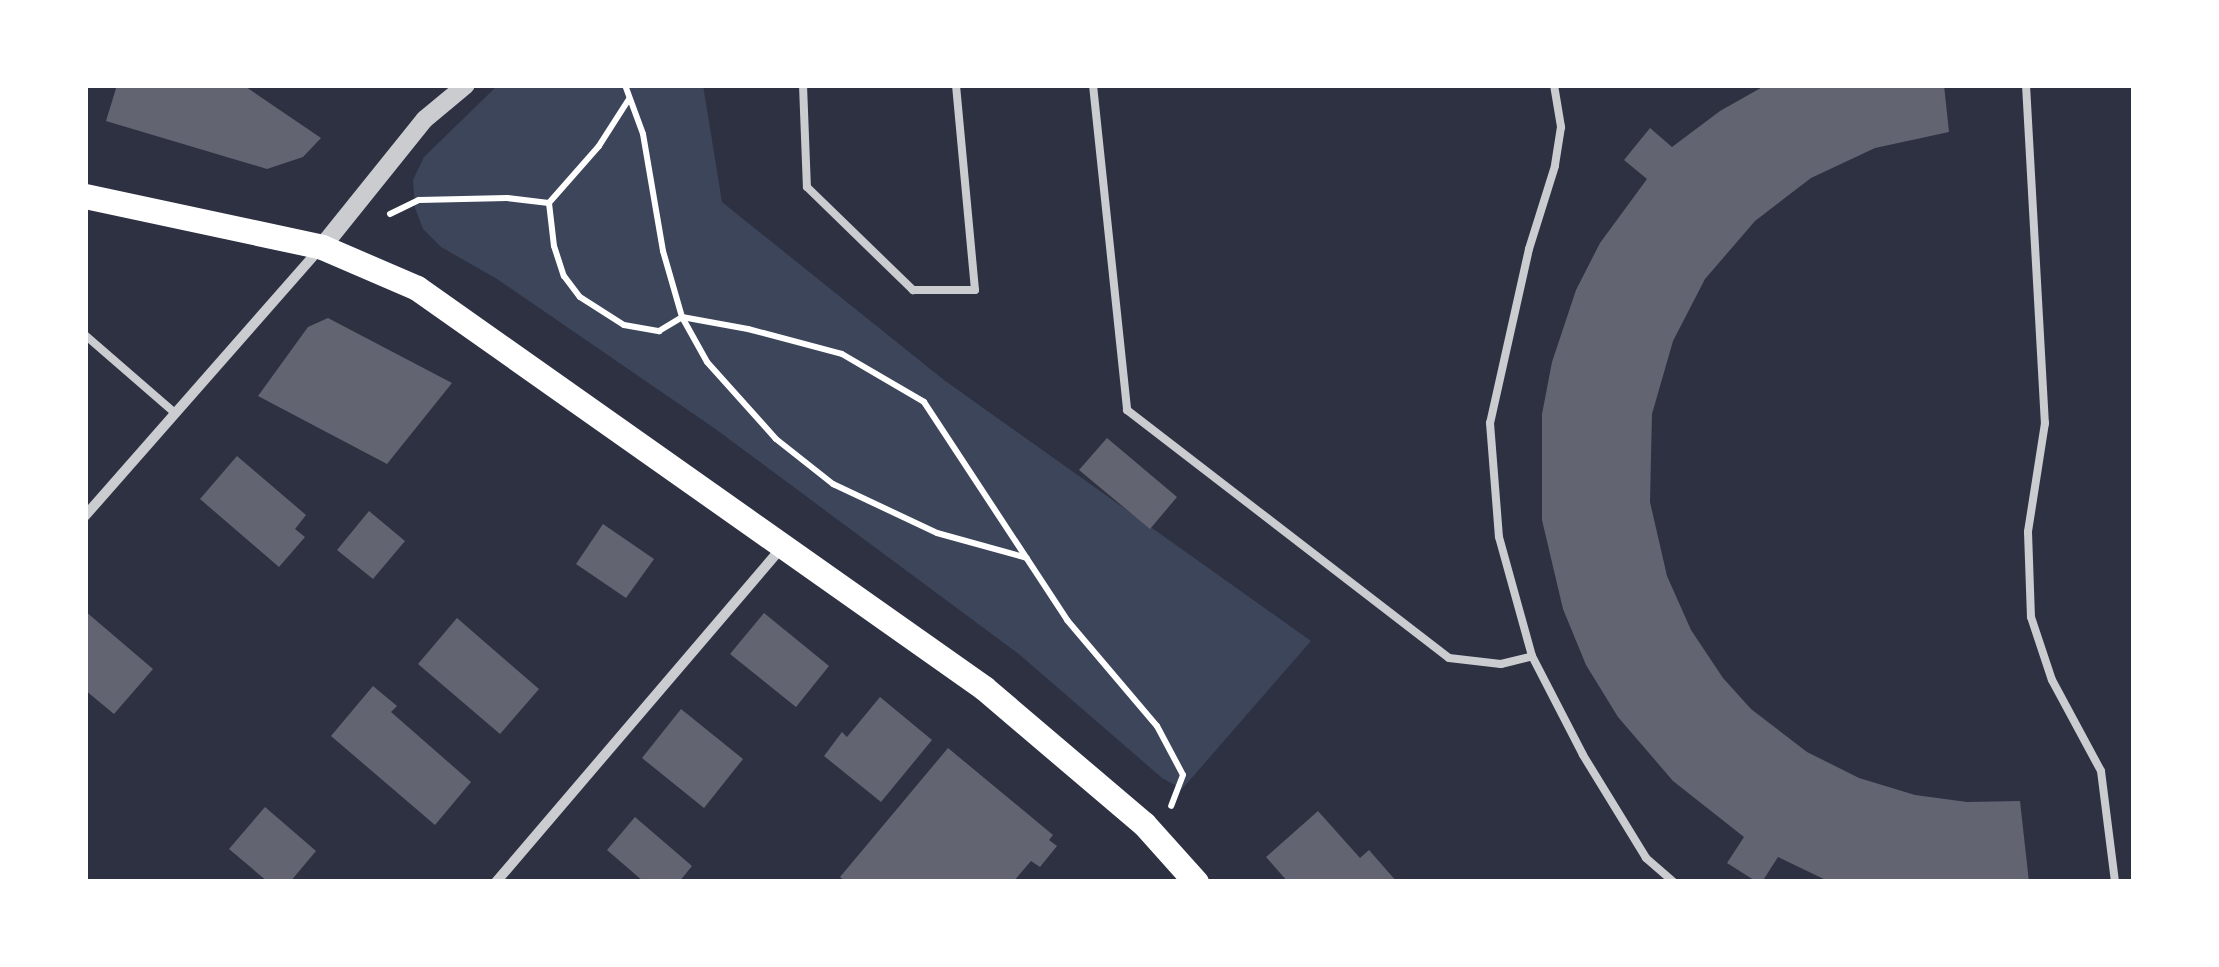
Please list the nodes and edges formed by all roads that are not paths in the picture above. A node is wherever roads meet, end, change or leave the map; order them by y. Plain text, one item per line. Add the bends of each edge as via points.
1 (466, 85) edge
2 (803, 85) edge
3 (956, 85) edge
4 (1093, 85) edge
5 (1554, 85) edge
6 (2026, 85) edge
7 (85, 196) edge
8 (322, 247) junction
9 (85, 336) edge
10 (175, 413) junction
11 (85, 516) edge
12 (784, 544) junction
13 (1532, 656) junction
14 (496, 882) edge
15 (1196, 882) edge
16 (1674, 882) edge
17 (2116, 882) edge

1 - 8 street via 425,119
2 - 3 lane via 807,187 914,290 975,290
4 - 13 lane via 1128,410 1449,658 1501,664
5 - 13 lane via 1561,127 1555,166 1490,423 1499,537
6 - 17 lane via 2045,422 2028,532 2030,617 2052,680 2102,771
7 - 8 main road
8 - 10 street
8 - 12 main road via 417,288
9 - 10 lane
10 - 11 street
12 - 14 street
12 - 15 main road via 984,688 1158,840
13 - 16 lane via 1582,755 1646,858

